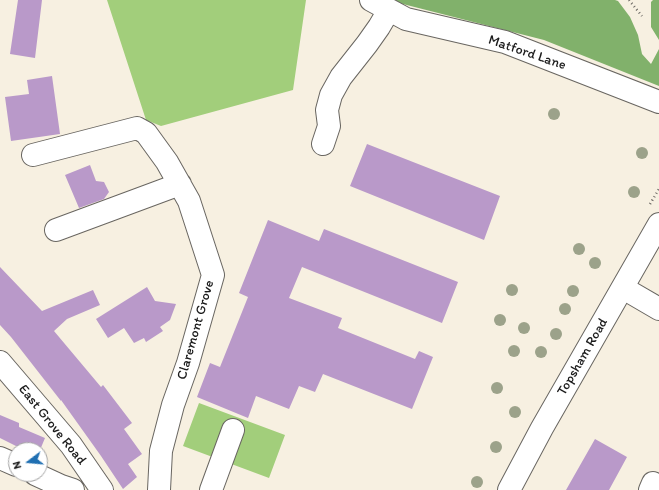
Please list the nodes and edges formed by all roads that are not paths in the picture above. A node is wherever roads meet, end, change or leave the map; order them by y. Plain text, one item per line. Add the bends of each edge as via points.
1 (380, 5) edge
2 (659, 102) edge
3 (324, 144) dead end
4 (33, 155) dead end
5 (180, 184) junction
6 (659, 224) edge
7 (56, 230) dead end
8 (623, 288) junction
9 (659, 309) edge
10 (0, 362) edge
11 (233, 430) dead end
12 (48, 480) edge
13 (73, 490) edge
14 (102, 490) edge
15 (159, 490) edge
16 (211, 490) edge
17 (509, 490) edge

1 - 2 street, Matford Lane via 406,19 505,42
1 - 3 street via 379,27 342,77 332,95 327,110 329,126
4 - 5 street, Claremont Grove via 137,128 146,133
5 - 7 street
5 - 15 street, Claremont Grove via 189,201 213,275 161,451
6 - 8 street, Topsham Road
8 - 9 street
8 - 17 street, Topsham Road
10 - 14 street, East Grove Road via 71,445
11 - 16 street
12 - 13 street

